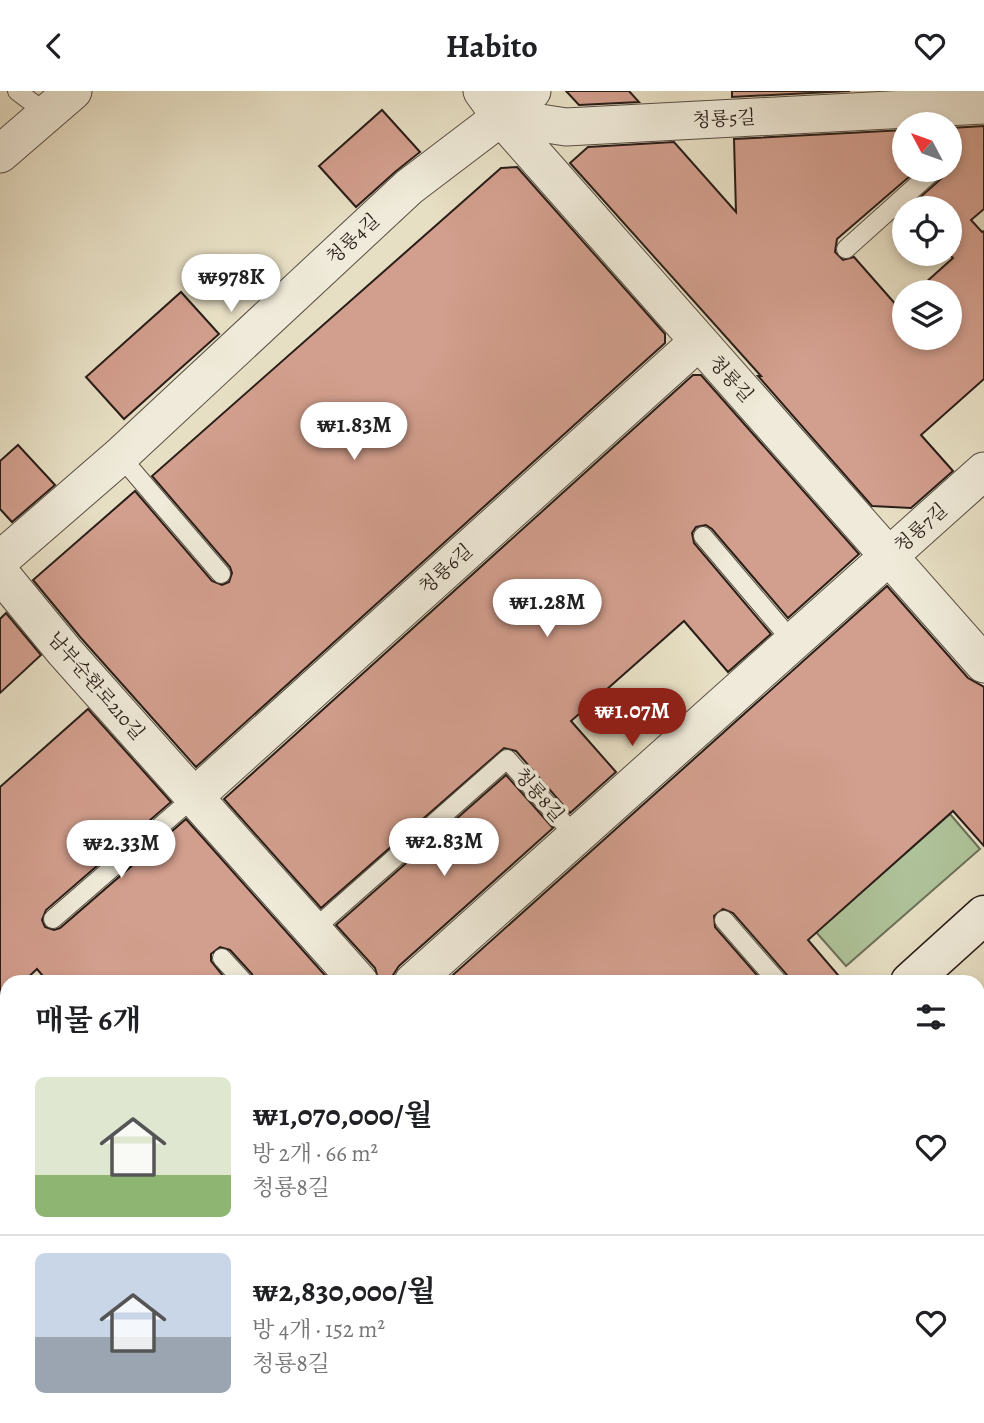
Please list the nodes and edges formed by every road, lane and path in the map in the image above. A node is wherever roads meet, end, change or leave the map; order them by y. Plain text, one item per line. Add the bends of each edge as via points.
1 (18, 91) edge
2 (532, 91) edge
3 (59, 102) edge
4 (492, 104) edge
5 (984, 105) edge
6 (947, 108) edge
7 (0, 154) edge
8 (921, 182) edge
9 (846, 249) dead end
10 (698, 342) junction
11 (120, 456) junction
12 (984, 471) edge
13 (703, 536) dead end
14 (889, 557) junction
15 (0, 560) edge
16 (0, 573) edge
17 (221, 574) dead end
18 (793, 642) junction
19 (984, 664) edge
20 (194, 797) junction
21 (576, 837) junction
22 (53, 919) dead end
23 (724, 920) dead end
24 (981, 923) edge
25 (313, 930) junction
26 (222, 958) dead end
27 (238, 975) edge
28 (353, 975) edge
29 (421, 975) edge
30 (772, 975) edge
31 (918, 975) edge

1 - 3 lane
2 - 4 street, 청룡4길
3 - 7 street
4 - 6 street, 청룡5길 via 566,127
4 - 10 street, 청룡길
4 - 11 street, 청룡4길
5 - 6 street, 청룡5길
8 - 9 lane
10 - 14 street, 청룡길
10 - 20 street, 청룡6길
11 - 15 street, 청룡4길
11 - 17 lane
12 - 14 street, 청룡7길
13 - 18 lane
14 - 18 street, 청룡8길
14 - 19 street, 청룡길
16 - 20 street, 남부순환로210길
18 - 21 street, 청룡8길
20 - 22 lane
20 - 25 street, 남부순환로210길
21 - 25 lane, 청룡8길 via 507,759
21 - 29 street, 청룡8길
23 - 30 lane
24 - 31 main road
25 - 28 street, 남부순환로210길
26 - 27 lane

